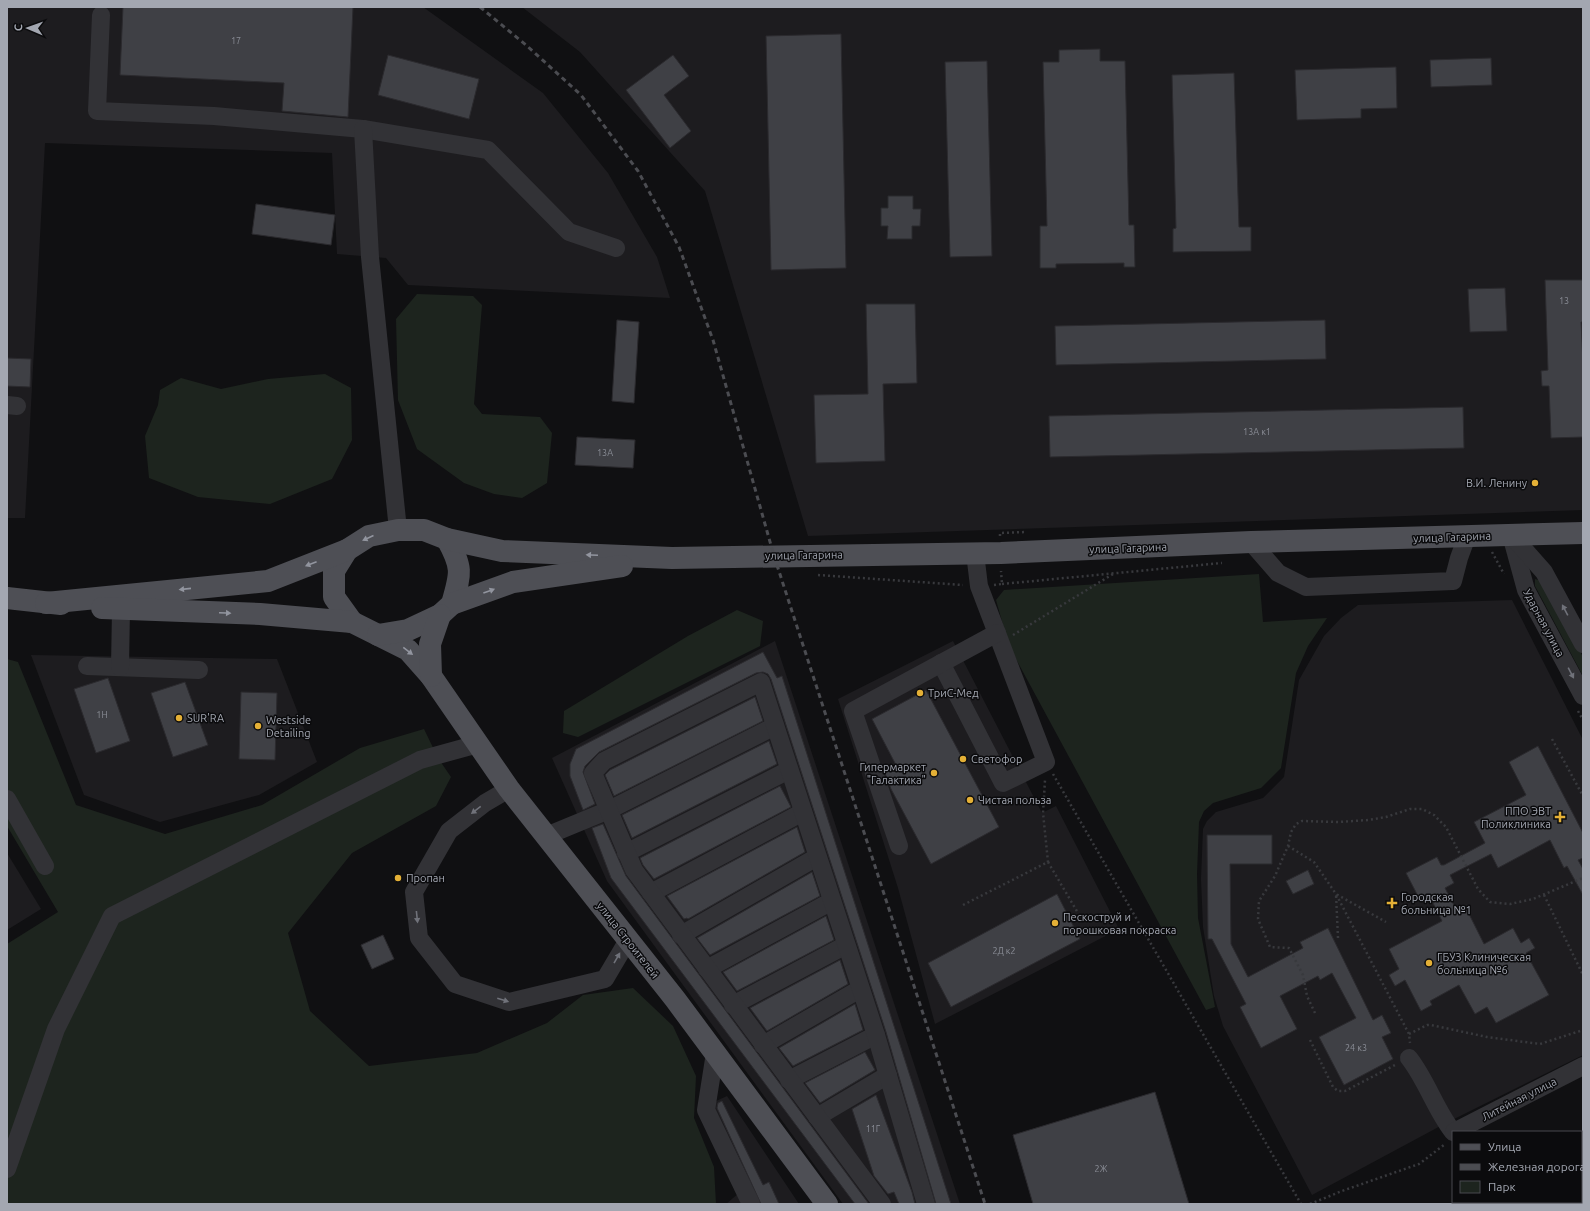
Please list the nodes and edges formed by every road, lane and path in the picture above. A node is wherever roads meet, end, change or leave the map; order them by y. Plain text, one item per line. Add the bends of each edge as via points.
1 (101, 15) dead end
2 (363, 129) junction
3 (616, 248) dead end
4 (398, 530) junction
5 (1583, 533) edge
6 (1511, 535) junction
7 (1467, 536) junction
8 (447, 539) junction
9 (1251, 542) junction
10 (347, 550) junction
11 (975, 554) junction
12 (672, 558) junction
13 (1527, 567) junction
14 (1115, 573) dead end
15 (7, 598) edge
16 (46, 603) junction
17 (121, 609) junction
18 (446, 610) junction
19 (352, 622) junction
20 (378, 635) junction
21 (999, 637) junction
22 (1583, 644) edge
23 (941, 663) junction
24 (87, 666) dead end
25 (120, 667) junction
26 (199, 670) dead end
27 (431, 676) junction
28 (1583, 696) edge
29 (775, 726) junction
30 (1552, 739) dead end
31 (478, 744) junction
32 (1046, 762) junction
33 (789, 770) junction
34 (509, 790) junction
35 (1583, 796) edge
36 (7, 799) edge
37 (609, 810) junction
38 (803, 812) junction
39 (546, 836) junction
40 (899, 846) dead end
41 (1288, 846) junction
42 (626, 853) junction
43 (818, 857) junction
44 (1048, 862) junction
45 (45, 866) dead end
46 (1583, 878) edge
47 (650, 893) junction
48 (1336, 894) junction
49 (1544, 895) junction
50 (832, 901) junction
51 (963, 905) dead end
52 (1078, 914) dead end
53 (1386, 922) dead end
54 (681, 934) junction
55 (1338, 938) dead end
56 (628, 940) junction
57 (846, 945) junction
58 (707, 969) junction
59 (1583, 975) edge
60 (860, 989) junction
61 (733, 1005) junction
62 (1315, 1013) dead end
63 (1583, 1030) edge
64 (1409, 1034) junction
65 (876, 1035) junction
66 (1310, 1040) dead end
67 (763, 1045) junction
68 (715, 1054) junction
69 (1409, 1058) junction
70 (1583, 1066) edge
71 (888, 1075) junction
72 (789, 1080) junction
73 (817, 1117) junction
74 (1461, 1131) edge
75 (1452, 1136) edge
76 (7, 1169) edge
77 (751, 1204) edge
78 (827, 1204) edge
79 (882, 1204) edge
80 (926, 1204) edge
81 (1301, 1204) edge
82 (1310, 1204) edge

1 - 2 street via 97,111 214,116
2 - 3 street via 488,150 569,232
2 - 4 street via 370,257
4 - 8 main road via 424,530
4 -> 10 main road via 369,536
5 - 6 main road, улица Гагарина
6 - 7 main road, улица Гагарина
6 - 13 street, Ударная улица
7 - 9 main road, улица Гагарина
7 - 9 street via 1454,581 1306,587 1278,573
12 -> 8 main road via 502,551
8 - 18 main road via 458,559 459,580
9 - 11 main road, улица Гагарина
10 -> 16 main road via 268,581
10 - 19 main road via 334,571 334,597
11 - 12 main road, улица Гагарина
11 - 21 street via 979,586
18 -> 12 main road via 513,582
22 -> 13 street, Ударная улица via 1544,572
13 -> 28 street, Ударная улица via 1526,590
14 - 21 path
15 - 16 main road
16 - 17 main road
17 -> 19 main road via 260,614
17 - 25 street
18 - 20 main road via 408,630
18 - 27 main road via 430,644
19 - 20 main road
20 -> 27 main road, улица Строителей via 408,650
21 - 23 street
21 - 32 street
23 - 32 street via 1003,783
23 - 40 street via 853,711
24 - 25 street
25 - 26 street
27 - 31 main road, улица Строителей
29 - 33 street
29 - 37 street
29 - 37 street via 760,682 604,761 593,773
30 - 35 path
31 - 34 main road, улица Строителей
31 - 76 street via 420,760 112,916 56,1029
32 - 44 path via 1042,813
32 - 81 path
33 - 38 street
33 - 42 street
34 - 39 main road, улица Строителей
34 -> 56 street via 484,803 449,831 414,892 419,938 455,984 509,1002 605,979
36 - 45 street
37 - 39 street
37 - 42 street
38 - 43 street
38 - 47 street
39 - 56 main road, улица Строителей
41 - 48 path via 1314,862
41 - 49 path via 1291,832 1296,824 1302,821 1368,820 1410,809 1422,809 1434,815 1446,827 1478,889 1490,902 1510,904
41 - 62 path via 1275,876 1259,901 1258,919 1270,947 1289,948 1303,975 1307,996
42 - 47 street
43 - 50 street
43 - 54 street
44 - 51 path
44 - 52 path
46 - 49 path
47 - 54 street
48 - 53 path
48 - 55 path
48 - 64 path
49 - 59 path
50 - 57 street
50 - 58 street
54 - 58 street
56 - 68 main road, улица Строителей
57 - 60 street
57 - 61 street
58 - 61 street
60 - 65 street
60 - 67 street
61 - 67 street
63 - 64 path via 1540,1044 1488,1037 1431,1024
64 - 69 path
65 - 71 street
65 - 72 street
66 - 69 path via 1333,1087 1338,1091 1345,1090
67 - 72 street
68 - 77 street via 706,1110
68 - 78 main road, улица Строителей
69 - 75 street via 1420,1072
70 - 74 street, Литейная улица
71 - 73 street
71 - 80 street
72 - 73 street
73 - 79 street
75 - 82 path via 1419,1164

